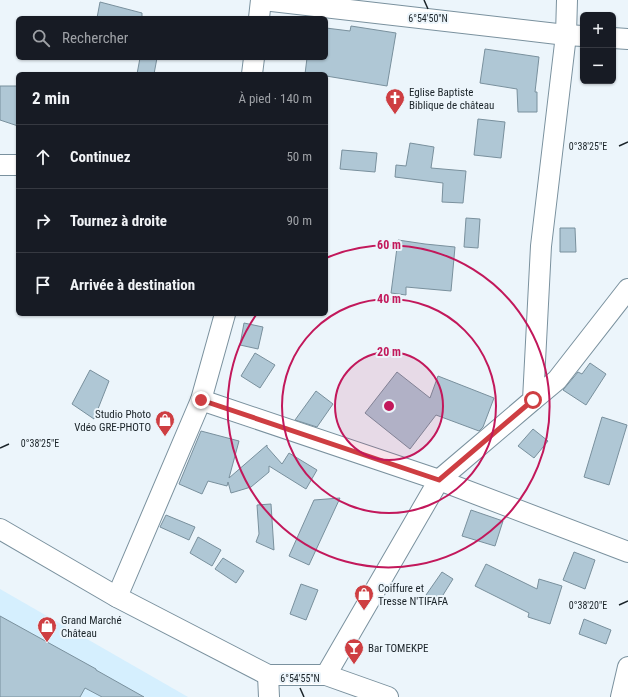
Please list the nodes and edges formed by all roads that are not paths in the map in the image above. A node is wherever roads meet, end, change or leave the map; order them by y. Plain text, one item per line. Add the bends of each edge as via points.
1 (262, 0) edge
2 (567, 0) edge
3 (259, 16) edge
4 (575, 36) edge
5 (616, 38) edge
6 (628, 39) edge
7 (254, 60) edge
8 (252, 72) edge
9 (0, 165) edge
10 (16, 165) edge
11 (628, 289) edge
12 (224, 316) edge
13 (201, 400) junction
14 (533, 400) junction
15 (439, 480) junction
16 (0, 529) edge
17 (628, 552) edge
18 (117, 597) junction
19 (628, 667) edge
20 (268, 674) junction
21 (326, 676) junction
22 (270, 697) edge
23 (388, 697) edge
24 (621, 697) edge

1 - 3 street
1 - 4 street
2 - 4 street
4 - 14 street via 541,246
5 - 6 street
7 - 8 street
9 - 10 street
11 - 14 street via 557,380
12 - 13 street
13 - 15 street
13 - 18 street
14 - 15 street
15 - 17 street
15 - 21 street
16 - 18 street
18 - 20 street
19 - 24 street
20 - 21 street
20 - 22 street
21 - 23 street

